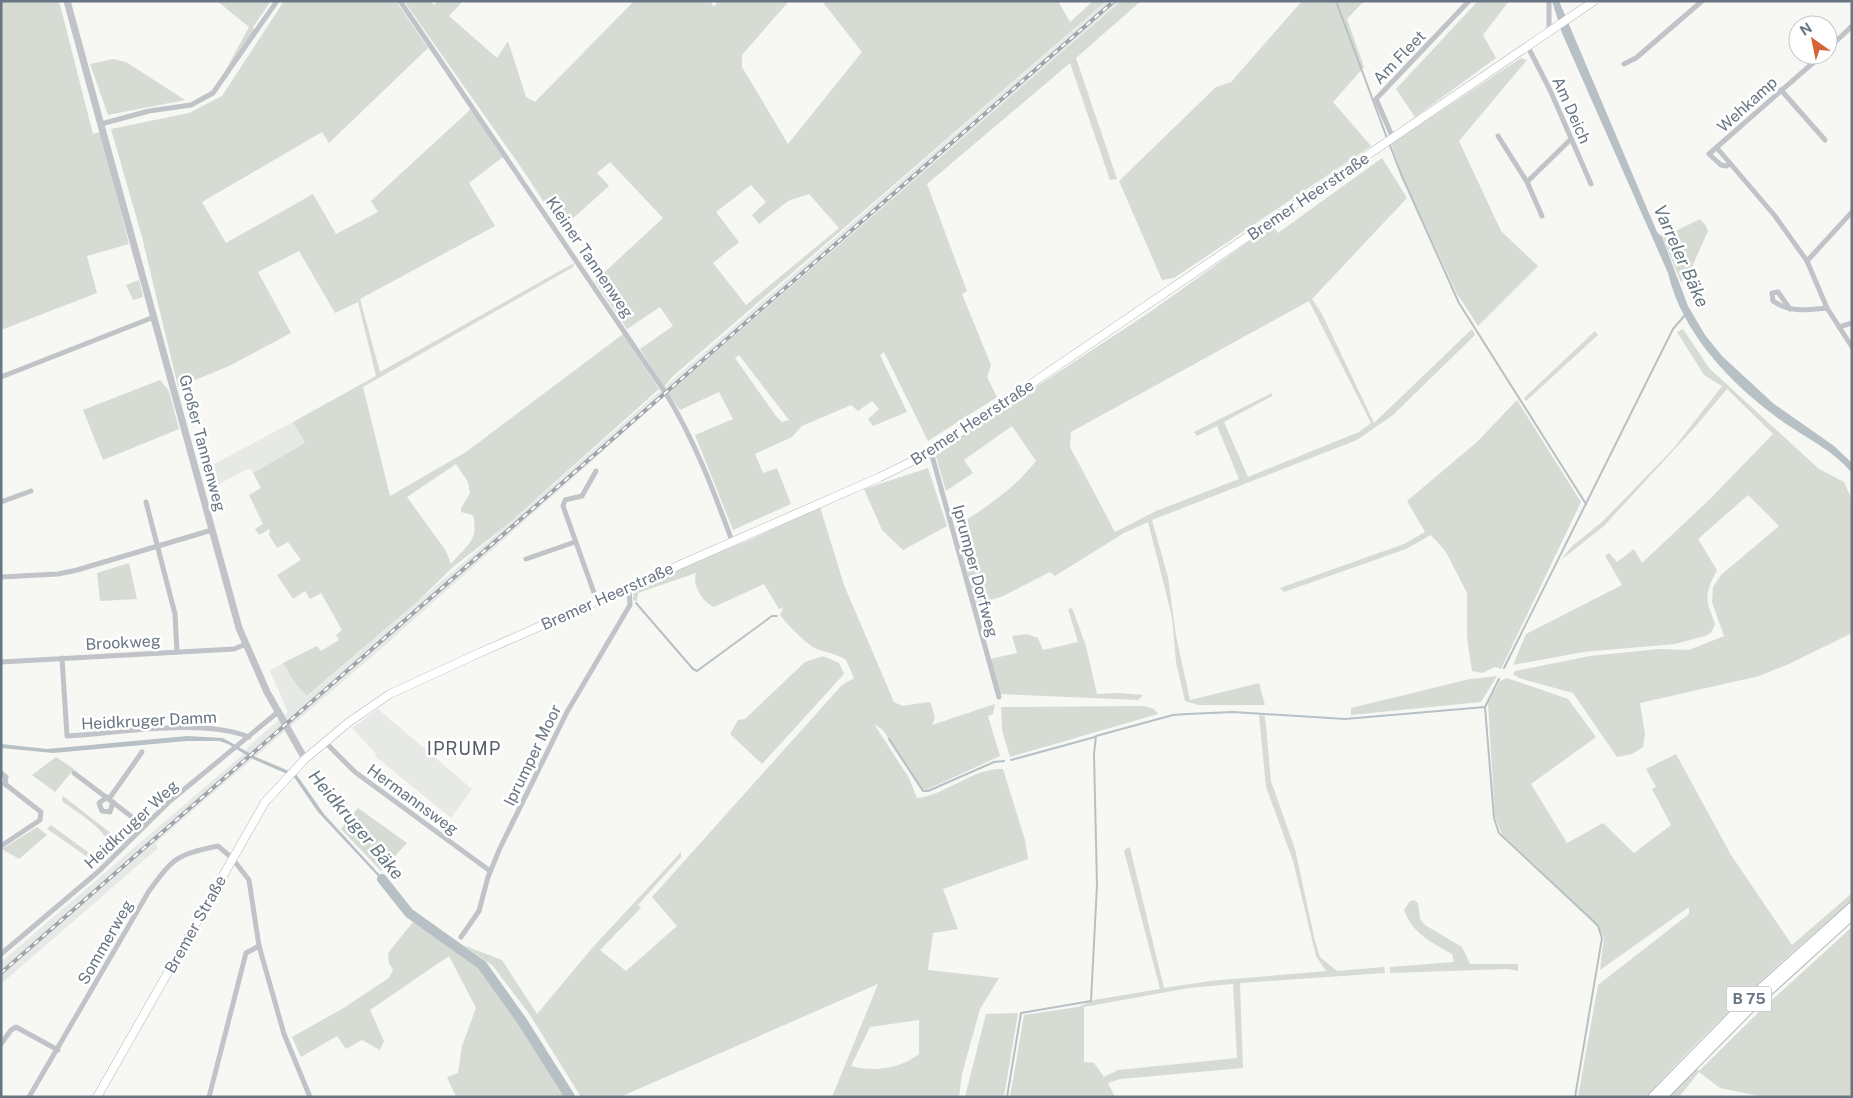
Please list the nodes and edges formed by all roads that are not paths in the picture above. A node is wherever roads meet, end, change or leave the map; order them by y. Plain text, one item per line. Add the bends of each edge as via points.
1 (68, 1) edge
2 (277, 1) edge
3 (400, 1) edge
4 (1470, 1) edge
5 (1548, 1) edge
6 (1594, 1) edge
7 (1702, 1) edge
8 (1852, 26) edge
9 (1846, 32) junction
10 (1549, 33) junction
11 (1852, 38) edge
12 (1838, 40) edge
13 (1528, 47) junction
14 (1624, 64) dead end
15 (1811, 65) edge
16 (1782, 90) junction
17 (101, 124) junction
18 (1498, 136) dead end
19 (1571, 139) junction
20 (1390, 140) junction
21 (1824, 140) dead end
22 (1717, 148) junction
23 (1730, 164) junction
24 (1527, 182) junction
25 (1591, 184) dead end
26 (1852, 212) edge
27 (1542, 216) dead end
28 (1807, 261) junction
29 (1828, 308) junction
30 (1790, 309) dead end
31 (154, 317) junction
32 (1852, 323) edge
33 (1839, 328) junction
34 (1852, 347) edge
35 (1, 378) edge
36 (931, 452) junction
37 (596, 471) dead end
38 (31, 491) dead end
39 (1, 502) edge
40 (146, 502) dead end
41 (212, 530) junction
42 (732, 541) junction
43 (575, 542) junction
44 (158, 546) junction
45 (526, 559) dead end
46 (1, 577) edge
47 (629, 586) junction
48 (597, 601) junction
49 (246, 644) junction
50 (177, 652) junction
51 (62, 658) junction
52 (1, 662) edge
53 (998, 697) dead end
54 (278, 712) junction
55 (247, 739) junction
56 (325, 742) junction
57 (142, 752) dead end
58 (305, 759) junction
59 (1, 773) edge
60 (74, 773) dead end
61 (3, 785) edge
62 (109, 800) junction
63 (144, 826) junction
64 (1, 846) edge
65 (232, 858) junction
66 (490, 871) junction
67 (1852, 908) edge
68 (1852, 916) edge
69 (461, 937) dead end
70 (259, 946) junction
71 (1, 954) edge
72 (1, 1044) edge
73 (58, 1050) junction
74 (29, 1097) edge
75 (97, 1097) edge
76 (209, 1097) edge
77 (310, 1097) edge
78 (1653, 1097) edge
79 (1662, 1097) edge

1 - 17 street, Großer Tannenweg
2 - 17 street via 213,93 191,105 149,111
3 - 42 street, Kleiner Tannenweg via 665,392 704,465
4 - 20 street, Am Fleet via 1376,99
5 - 10 street
6 - 10 main road, Bremer Heerstraße
7 - 14 street via 1636,58
8 - 9 street
9 - 11 street
9 - 12 street
10 - 13 main road, Bremer Heerstraße
13 - 19 street, Am Deich
13 - 20 main road, Bremer Heerstraße
15 - 16 street, Wehkamp
16 - 21 street
16 - 22 street, Wehkamp
17 - 31 street, Großer Tannenweg
18 - 24 street
19 - 24 street
19 - 25 street, Am Deich
20 - 36 main road, Bremer Heerstraße
22 - 23 street
22 - 23 street, Wehkamp via 1709,154 1720,165
23 - 28 street via 1775,216
24 - 27 street
26 - 28 street
28 - 29 street
29 - 30 street
29 - 33 street
31 - 35 street
31 - 41 street, Großer Tannenweg
32 - 33 street
33 - 34 street
36 - 42 main road, Bremer Heerstraße
36 - 53 street, Iprumper Dorfweg
37 - 43 street via 582,496 564,502
38 - 39 street
40 - 44 street
41 - 44 street
41 - 49 street, Großer Tannenweg
42 - 47 main road, Bremer Heerstraße
43 - 45 street
43 - 48 street
44 - 46 street via 58,574
44 - 50 street via 175,614
47 - 48 main road, Bremer Heerstraße
47 - 66 street, Iprumper Moor via 630,605 567,712
48 - 56 main road, Bremer Heerstraße via 390,694
49 - 50 street, Brookweg via 234,648
49 - 54 street, Großer Tannenweg
50 - 51 street, Brookweg
51 - 52 street, Brookweg
51 - 55 street, Heidkruger Damm via 66,736 218,728
54 - 55 street, Heidkruger Weg
54 - 58 street, Großer Tannenweg
55 - 63 street, Heidkruger Weg
56 - 58 main road, Bremer Heerstraße
56 - 66 street, Hermannsweg via 355,772
57 - 62 street
58 - 65 main road, Bremer Straße via 265,802
59 - 61 street via 6,776
60 - 62 street
61 - 64 street via 40,812 40,820
62 - 63 street
63 - 71 street, Heidkruger Weg via 99,872
65 - 70 street via 249,880
65 - 73 street, Sommerweg via 218,846 179,856 171,862 149,891
65 - 75 main road, Bremer Straße
66 - 69 street, Iprumper Moor via 479,911
67 - 78 highway, B 75 via 1770,979
68 - 79 highway, B 75 via 1765,994
70 - 76 street via 246,953
70 - 77 street via 284,1034
72 - 73 street via 16,1027
73 - 74 street, Sommerweg

